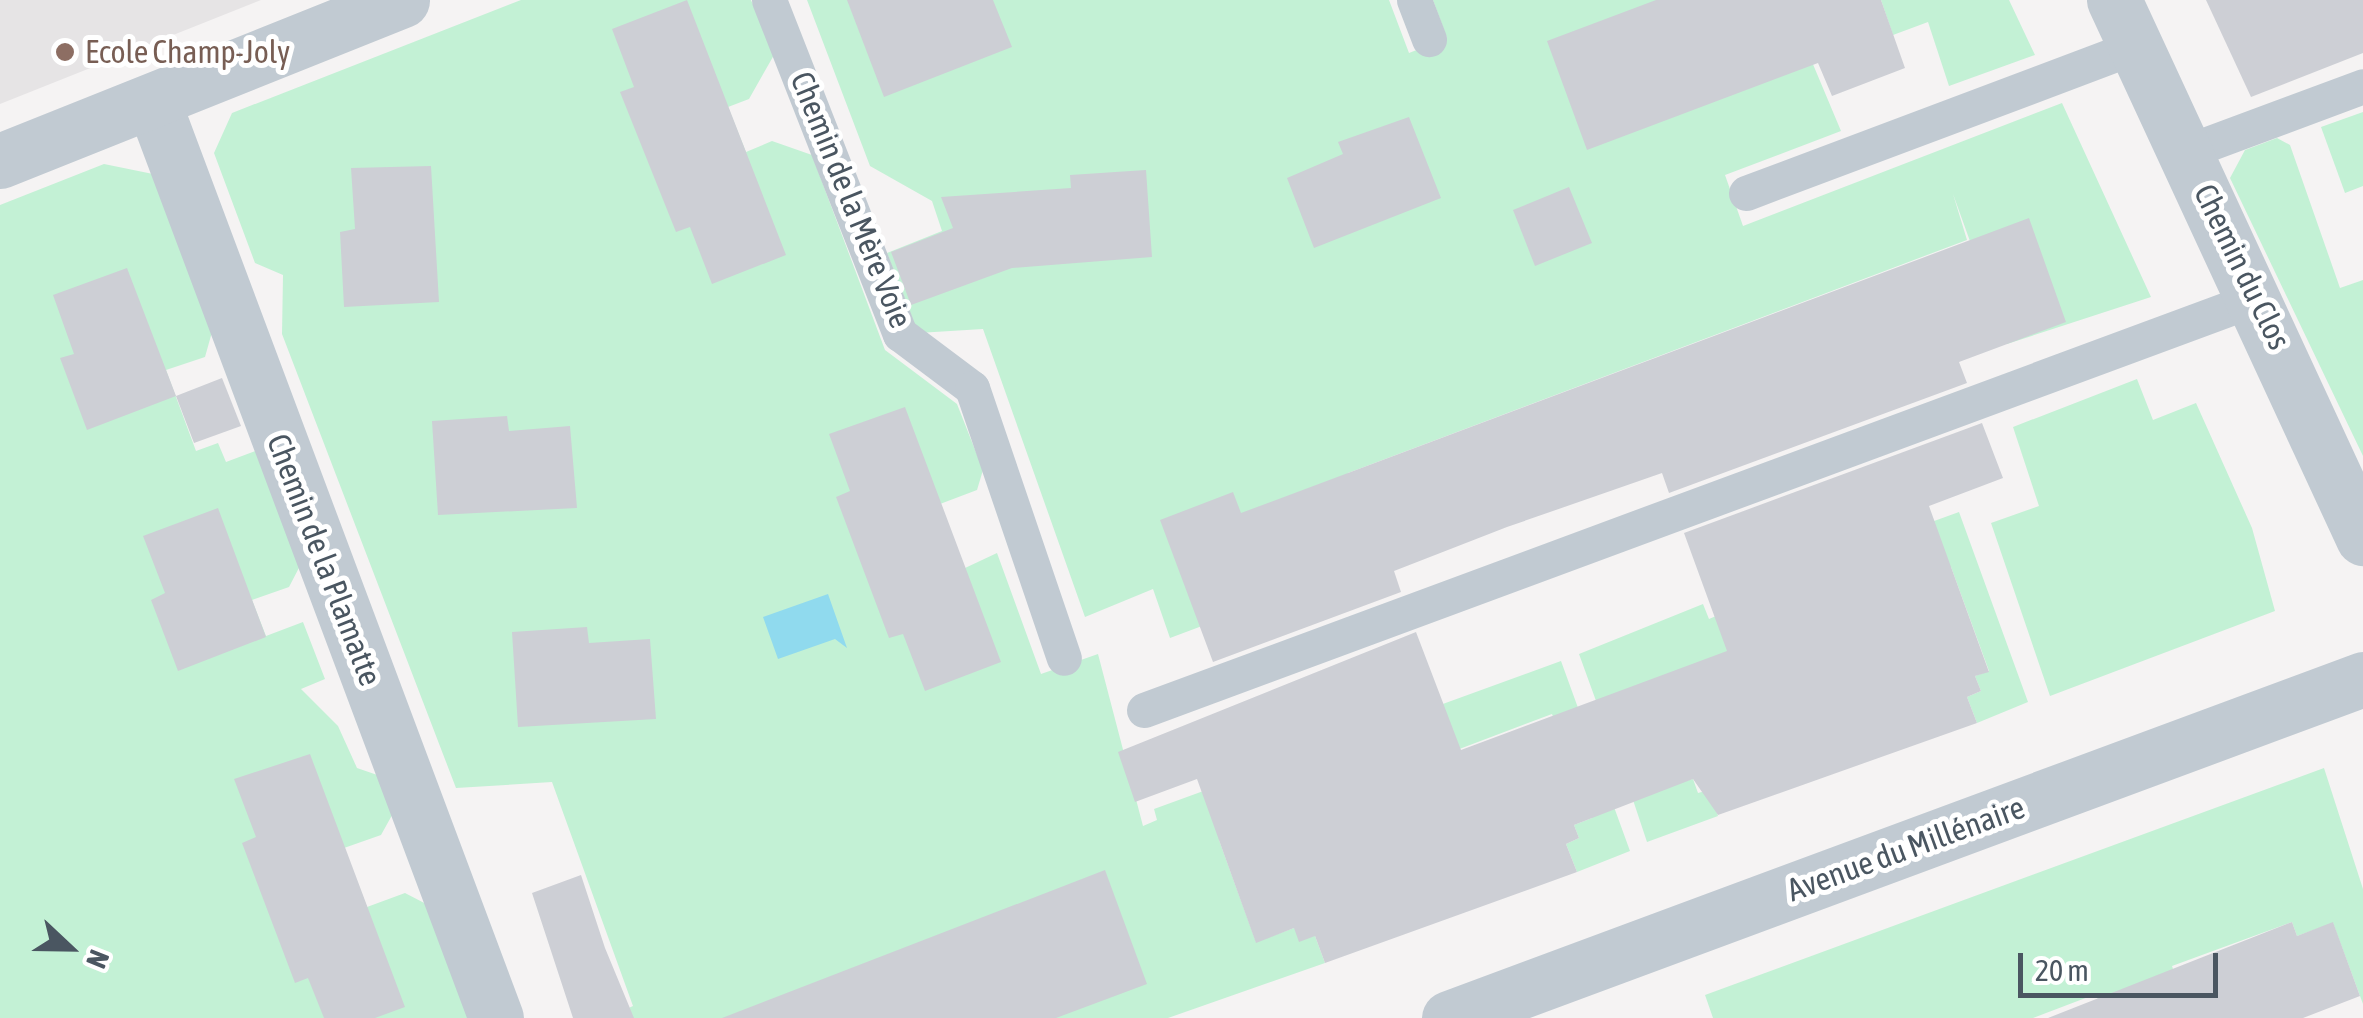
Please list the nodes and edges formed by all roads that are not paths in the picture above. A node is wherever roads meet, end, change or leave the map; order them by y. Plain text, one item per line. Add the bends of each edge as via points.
1 (402, 0) edge
2 (769, 0) edge
3 (1414, 0) edge
4 (2124, 24) edge
5 (1429, 40) dead end
6 (2363, 86) edge
7 (152, 102) junction
8 (2186, 152) junction
9 (0, 161) edge
10 (1746, 193) dead end
11 (2257, 298) junction
12 (2363, 538) edge
13 (1064, 658) dead end
14 (2363, 678) edge
15 (1144, 710) dead end
16 (496, 1018) edge
17 (1448, 1018) edge

1 - 7 street
2 - 13 lane, Chemin de la Mère Voie via 900,334 972,388
3 - 5 lane
4 - 8 street, Chemin du Clos
4 - 10 lane
6 - 8 lane
7 - 9 street
7 - 16 street, Chemin de la Plamatte
8 - 11 street, Chemin du Clos
11 - 12 street, Chemin du Clos
11 - 15 lane
14 - 17 street, Avenue du Millénaire

